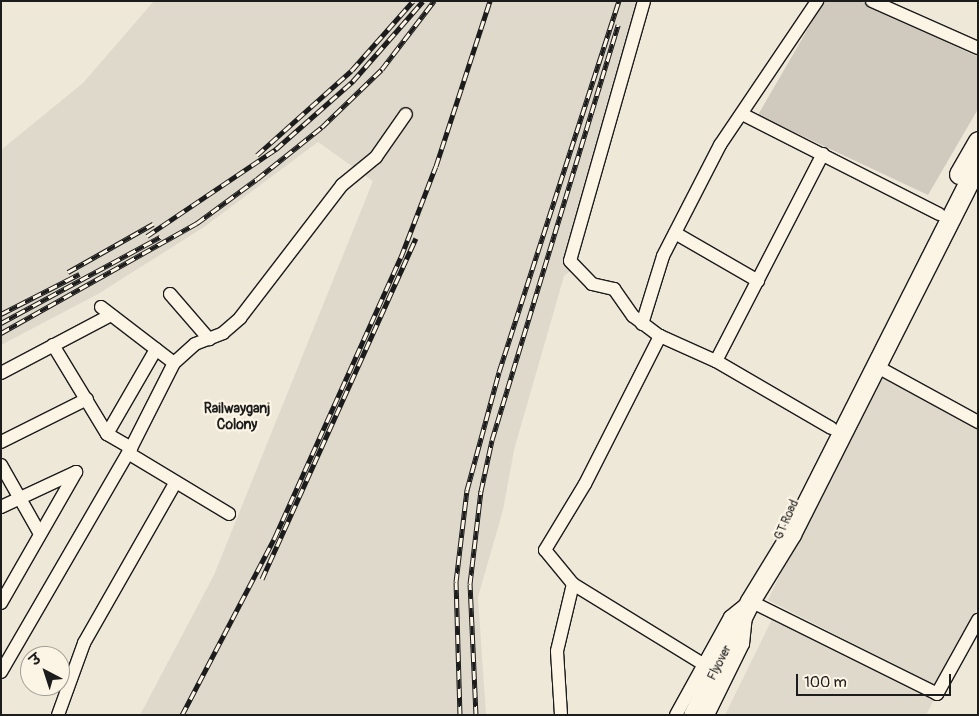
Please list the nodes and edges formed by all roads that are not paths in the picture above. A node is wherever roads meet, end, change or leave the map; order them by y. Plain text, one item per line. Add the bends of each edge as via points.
1 (644, 1) edge
2 (817, 1) edge
3 (872, 1) edge
4 (978, 48) edge
5 (406, 114) dead end
6 (742, 114) junction
7 (978, 141) edge
8 (823, 154) junction
9 (971, 175) edge
10 (939, 214) junction
11 (676, 233) junction
12 (758, 281) junction
13 (170, 294) dead end
14 (642, 324) junction
15 (660, 336) junction
16 (209, 338) junction
17 (53, 345) junction
18 (156, 349) junction
19 (716, 361) junction
20 (174, 363) junction
21 (874, 365) junction
22 (1, 373) edge
23 (87, 399) junction
24 (978, 422) edge
25 (831, 428) junction
26 (107, 434) junction
27 (1, 442) edge
28 (130, 450) junction
29 (1, 466) edge
30 (176, 482) junction
31 (19, 498) junction
32 (1, 507) edge
33 (228, 514) dead end
34 (40, 534) junction
35 (774, 558) junction
36 (573, 584) junction
37 (2, 598) edge
38 (748, 606) junction
39 (978, 620) edge
40 (703, 664) junction
41 (1, 672) edge
42 (58, 715) edge
43 (561, 715) edge
44 (676, 715) edge
45 (693, 715) edge
46 (708, 715) edge

1 - 14 street via 570,261 592,284 614,289
2 - 6 street
3 - 4 street
5 - 16 street via 376,157 342,185 240,318
6 - 8 street
6 - 11 street via 720,145
7 - 9 highway, GT Road
8 - 10 street
8 - 12 street
9 - 10 highway, GT Road
9 - 21 highway, GT Road
10 - 25 highway, GT Road
11 - 12 street
11 - 14 street via 663,256
12 - 19 street
13 - 16 street
14 - 15 street
15 - 19 street
15 - 36 street via 585,484 545,550
16 - 20 street
17 - 18 street via 106,311
17 - 22 street
17 - 23 street
18 - 20 street
18 - 26 street
19 - 25 street
20 - 28 street
21 - 24 street
21 - 35 highway, GT Road via 791,534
23 - 26 street
23 - 27 street
25 - 35 highway, GT Road via 780,533
26 - 28 street
28 - 30 street
28 - 41 street
29 - 31 street
30 - 33 street
30 - 42 street via 84,643
31 - 32 street
31 - 34 street
31 - 34 street via 76,472
34 - 37 street
35 - 38 highway, Flyover
36 - 40 street
36 - 43 street via 557,651
38 - 39 street via 937,694
38 - 40 street via 730,616
38 - 45 highway, Flyover
38 - 46 street via 743,644
40 - 44 street

